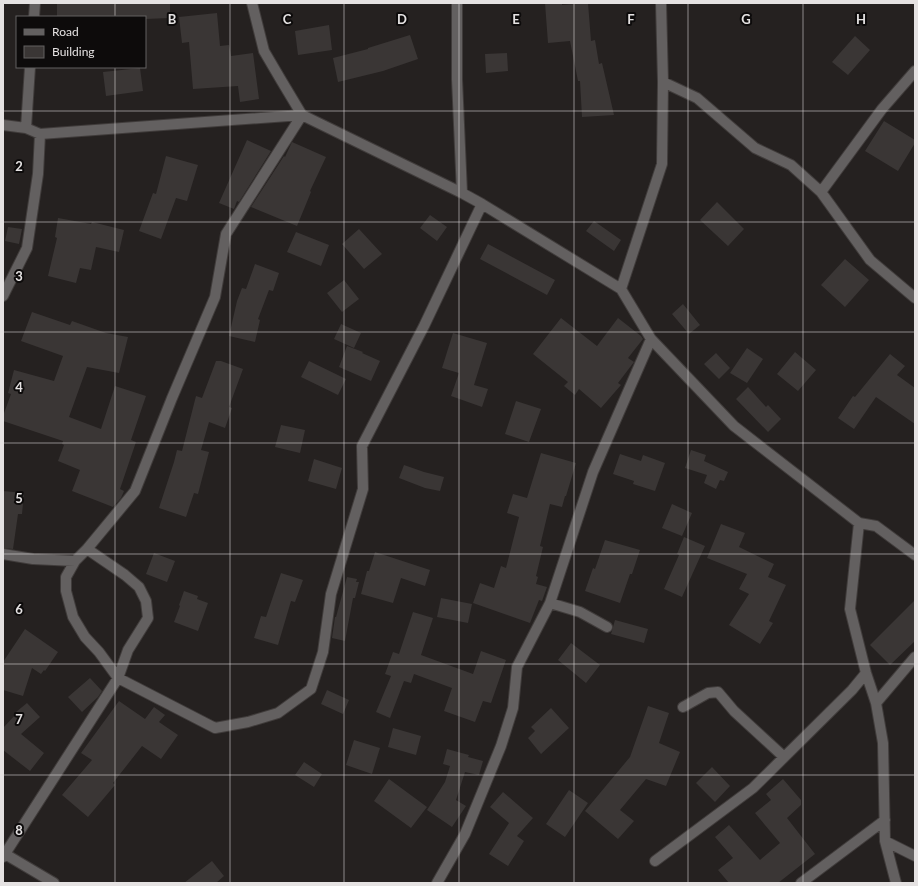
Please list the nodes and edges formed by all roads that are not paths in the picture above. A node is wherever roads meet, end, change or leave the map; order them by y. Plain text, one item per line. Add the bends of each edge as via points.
1 (35, 3) edge
2 (252, 3) edge
3 (457, 3) edge
4 (661, 3) edge
5 (34, 16) edge
6 (30, 68) edge
7 (915, 71) edge
8 (663, 82) junction
9 (302, 115) junction
10 (3, 125) edge
11 (26, 128) junction
12 (40, 134) junction
13 (822, 192) junction
14 (462, 193) junction
15 (482, 204) junction
16 (621, 289) junction
17 (3, 296) edge
18 (915, 298) edge
19 (651, 339) junction
20 (859, 523) junction
21 (87, 548) junction
22 (3, 554) edge
23 (915, 555) edge
24 (75, 561) junction
25 (550, 604) junction
26 (607, 627) dead end
27 (915, 657) edge
28 (866, 673) junction
29 (118, 678) junction
30 (876, 703) junction
31 (683, 707) dead end
32 (784, 757) junction
33 (885, 820) junction
34 (885, 841) junction
35 (4, 856) edge
36 (915, 856) edge
37 (655, 861) dead end
38 (54, 883) edge
39 (437, 883) edge
40 (801, 883) edge
41 (896, 883) edge

1 - 5 street
2 - 9 street via 264,51
3 - 14 street
4 - 8 street
6 - 11 street
7 - 13 street via 882,109
8 - 13 street via 697,98 755,148 791,165
8 - 16 street via 662,164
9 - 12 street
9 - 14 street
9 - 21 street via 226,234 215,297 135,491
10 - 11 street
11 - 12 street
12 - 17 street via 38,174 27,248
13 - 18 street via 870,260
14 - 15 street
15 - 16 street
15 - 29 street via 424,326 362,446 363,489 330,594 324,652 311,689 278,713 215,728
16 - 19 street
19 - 20 street via 734,426
19 - 25 street via 593,472
20 - 23 street via 876,526
20 - 28 street via 850,609
21 - 24 street
21 - 29 street via 139,587 146,601 148,618 128,650
22 - 24 street via 33,559
24 - 29 street via 66,577 66,591 73,617
25 - 26 street via 580,612
25 - 39 street via 517,667 513,708 501,746 465,834
27 - 30 street
28 - 30 street
28 - 32 street
29 - 35 street
30 - 33 street via 883,743
31 - 32 street via 708,693 718,692 734,712
32 - 37 street via 753,788
33 - 34 street
33 - 40 street
34 - 36 street
34 - 41 street
35 - 38 street

